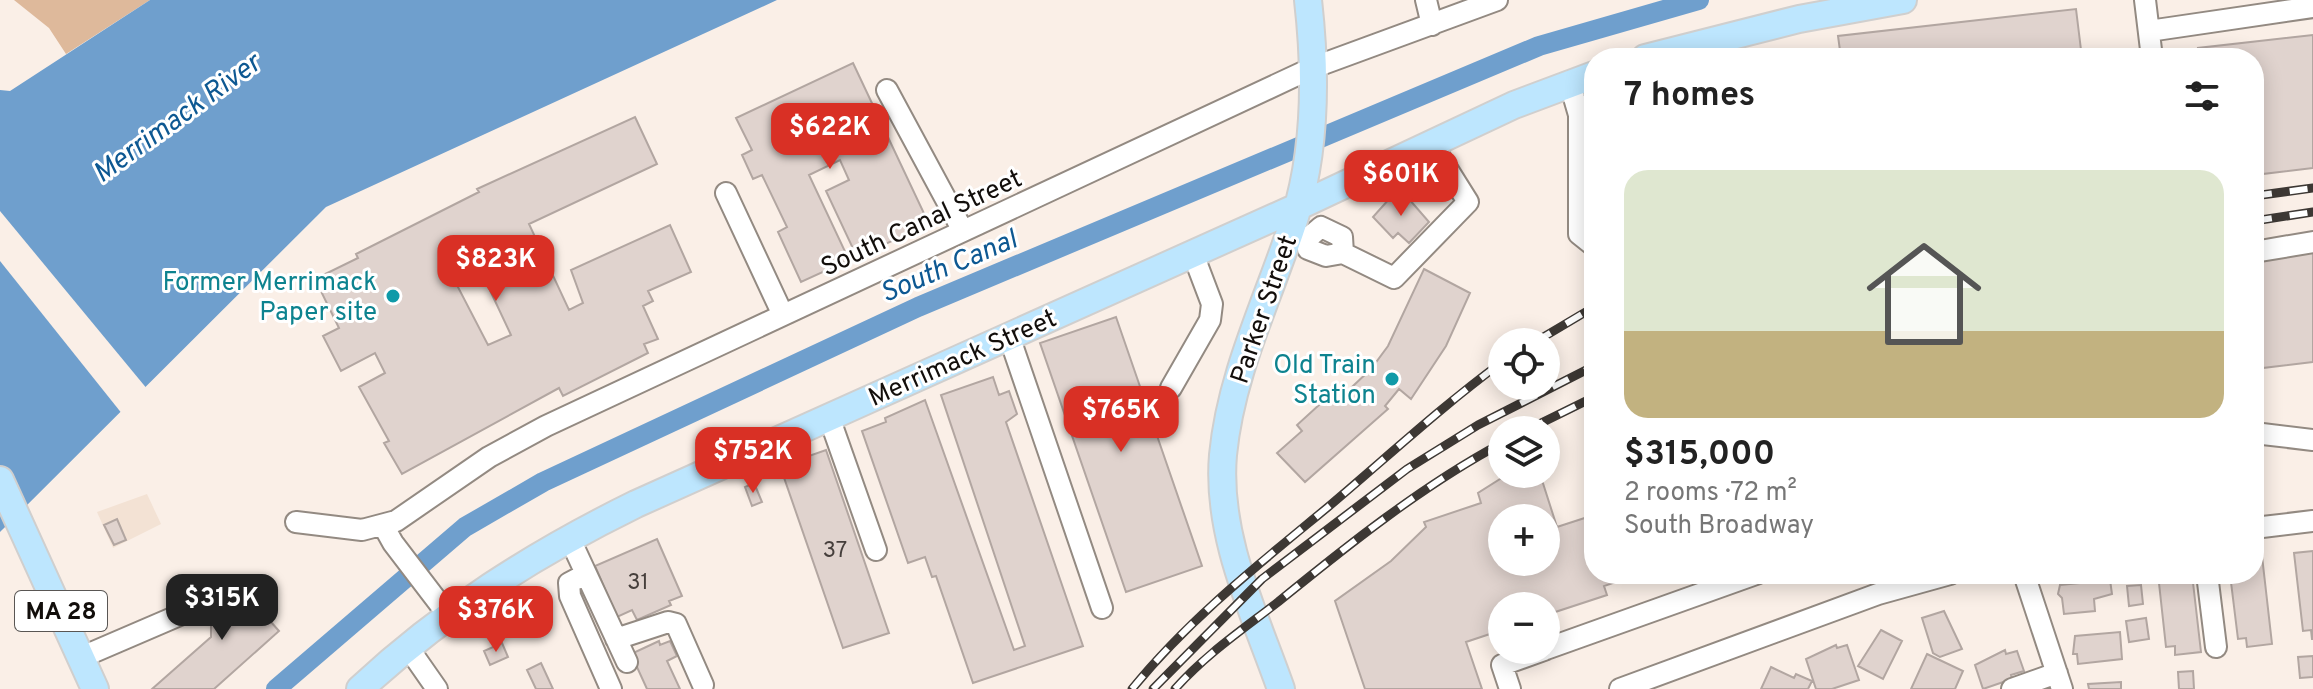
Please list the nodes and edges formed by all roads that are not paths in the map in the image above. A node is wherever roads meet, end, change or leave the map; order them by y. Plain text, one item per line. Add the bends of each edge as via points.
1 (1308, 0) edge
2 (1426, 0) edge
3 (1497, 0) edge
4 (1903, 0) edge
5 (2145, 0) edge
6 (2313, 7) edge
7 (1432, 25) junction
8 (2149, 31) junction
9 (1684, 48) edge
10 (2151, 48) edge
11 (1312, 79) junction
12 (1582, 79) edge
13 (887, 90) dead end
14 (1584, 104) edge
15 (1431, 143) junction
16 (1584, 158) edge
17 (726, 193) dead end
18 (1299, 215) junction
19 (963, 231) junction
20 (1584, 238) edge
21 (2313, 242) edge
22 (2264, 250) edge
23 (1193, 254) junction
24 (783, 315) junction
25 (1009, 336) junction
26 (1171, 388) dead end
27 (829, 417) junction
28 (2264, 434) edge
29 (2313, 440) edge
30 (0, 480) edge
31 (2313, 521) edge
32 (296, 522) dead end
33 (383, 525) junction
34 (2264, 527) edge
35 (569, 537) junction
36 (876, 550) dead end
37 (586, 574) junction
38 (1728, 584) edge
39 (1914, 584) edge
40 (2027, 584) edge
41 (2208, 584) edge
42 (1102, 608) dead end
43 (189, 611) dead end
44 (448, 615) junction
45 (616, 639) junction
46 (1560, 645) edge
47 (407, 646) junction
48 (2216, 647) dead end
49 (82, 657) junction
50 (627, 662) dead end
51 (1505, 664) edge
52 (2059, 681) edge
53 (703, 685) dead end
54 (364, 688) edge
55 (95, 689) edge
56 (437, 689) edge
57 (611, 689) edge
58 (1281, 689) edge
59 (1510, 689) edge
60 (1620, 689) edge
61 (2012, 689) edge

1 - 11 main road, Parker Street
2 - 7 street
3 - 7 street, South Canal Street
4 - 9 main road
5 - 8 street
6 - 8 street
7 - 11 street, South Canal Street
8 - 10 street
11 - 18 main road, Parker Street
11 - 19 street, South Canal Street
12 - 14 street
12 - 15 main road, Merrimack Street
13 - 19 street
15 - 18 main road, Merrimack Street
15 - 18 street via 1468,202 1394,278 1343,253 1342,237
16 - 20 street via 1579,234
17 - 24 street
18 - 23 main road, Merrimack Street
18 - 58 main road, Parker Street via 1237,379 1223,456 1234,556
19 - 24 street, South Canal Street
21 - 22 street
23 - 25 main road, Merrimack Street
23 - 26 street via 1212,304 1210,320
24 - 33 street, South Canal Street via 546,426
25 - 27 main road, Merrimack Street
25 - 42 street
27 - 35 main road, Merrimack Street
27 - 36 street
28 - 29 street
30 - 49 main road, MA 28
31 - 34 street
32 - 33 street, South Canal Street via 362,530
33 - 44 street
35 - 37 street
35 - 44 main road, Merrimack Street
37 - 45 street
37 - 57 street via 569,583 570,596
38 - 46 street
39 - 60 street
40 - 52 street
41 - 48 street
43 - 49 street
44 - 47 main road, Merrimack Street
45 - 50 street
45 - 53 street via 676,624
47 - 54 main road, Merrimack Street
47 - 56 street
49 - 55 main road, MA 28
51 - 59 street
52 - 61 street

